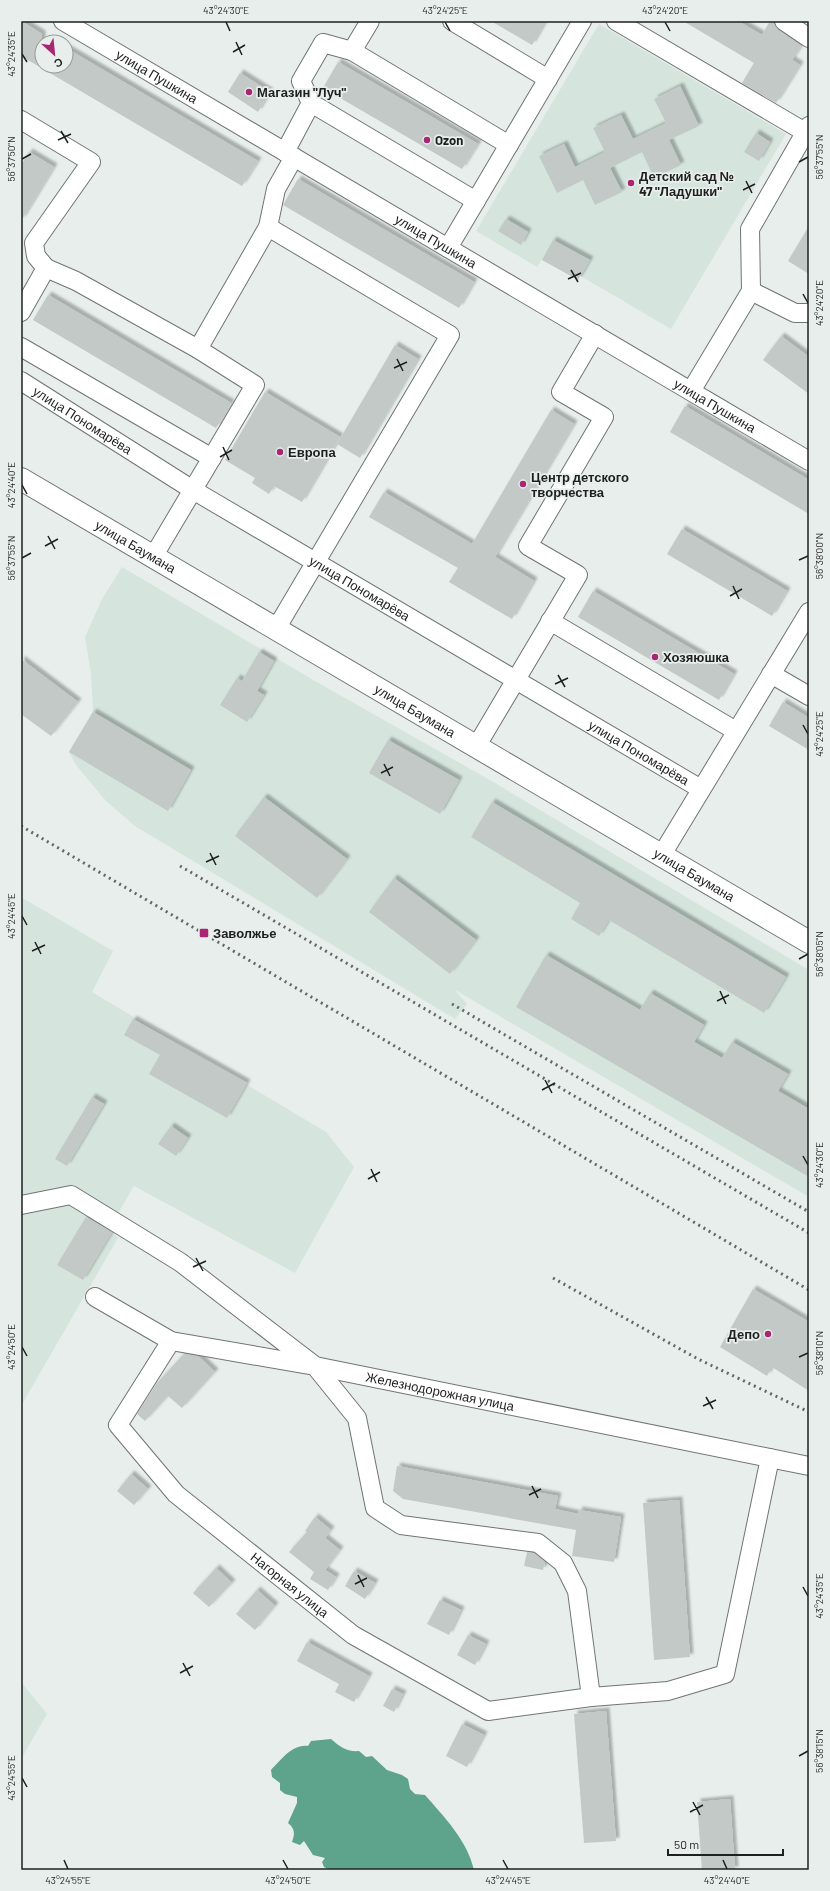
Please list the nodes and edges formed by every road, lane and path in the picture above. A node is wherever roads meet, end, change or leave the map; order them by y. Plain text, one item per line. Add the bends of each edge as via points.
1 (63, 21) edge
2 (370, 21) edge
3 (452, 21) edge
4 (582, 21) edge
5 (616, 21) edge
6 (784, 21) edge
7 (809, 38) edge
8 (352, 51) junction
9 (548, 79) junction
10 (311, 103) junction
11 (21, 120) edge
12 (807, 129) edge
13 (509, 145) junction
14 (290, 155) junction
15 (476, 202) junction
16 (268, 227) junction
17 (448, 248) junction
18 (46, 268) junction
19 (750, 291) junction
20 (21, 312) edge
21 (802, 313) edge
22 (809, 324) edge
23 (595, 334) junction
24 (21, 347) edge
25 (198, 349) junction
26 (21, 381) edge
27 (691, 391) junction
28 (212, 458) junction
29 (809, 461) edge
30 (21, 479) edge
31 (193, 490) junction
32 (154, 557) junction
33 (316, 562) junction
34 (809, 612) edge
35 (550, 622) junction
36 (276, 629) junction
37 (771, 674) junction
38 (516, 680) junction
39 (809, 696) edge
40 (736, 731) junction
41 (476, 747) junction
42 (701, 790) junction
43 (661, 856) junction
44 (809, 942) edge
45 (21, 1206) edge
46 (95, 1297) dead end
47 (171, 1341) junction
48 (314, 1366) junction
49 (770, 1458) junction
50 (809, 1466) edge
51 (591, 1697) junction

1 - 14 street, улица Пушкина
2 - 8 street
3 - 9 street
4 - 9 street
5 - 12 street
6 - 7 street
8 - 10 street via 323,43 301,82
8 - 13 street
9 - 13 street
10 - 14 street
10 - 15 street
11 - 18 street via 91,162 34,243 36,256
12 - 19 street via 750,229
13 - 15 street
14 - 16 street via 276,189
14 - 17 street, улица Пушкина
15 - 17 street
16 - 25 street
16 - 33 street via 450,335
17 - 23 street, улица Пушкина
18 - 20 street
18 - 25 street via 76,281
19 - 21 street
19 - 27 street
21 - 22 street
23 - 27 street, улица Пушкина
23 - 35 street via 561,392 604,417 528,546 578,575
24 - 28 street
25 - 28 street via 255,385
26 - 31 street, улица Пономарёва
27 - 29 street, улица Пушкина
28 - 31 street
30 - 32 main road, улица Баумана
31 - 32 street
31 - 33 street, улица Пономарёва
32 - 36 main road, улица Баумана
33 - 36 street
33 - 38 street, улица Пономарёва
34 - 37 street
35 - 38 street
35 - 40 street
36 - 41 main road, улица Баумана
37 - 39 street
37 - 40 street
38 - 41 street
38 - 42 street, улица Пономарёва
40 - 42 street
41 - 43 main road, улица Баумана
42 - 43 street
43 - 44 main road, улица Баумана
45 - 48 street, Железнодорожная улица via 71,1195 180,1262
46 - 47 street
47 - 48 street
47 - 51 street, Нагорная улица via 118,1425 176,1494 353,1635 488,1711
48 - 49 street, Железнодорожная улица
48 - 51 street via 357,1418 375,1508 400,1525 538,1543 563,1563 577,1591
49 - 50 street, Железнодорожная улица
49 - 51 street via 725,1674 668,1692

